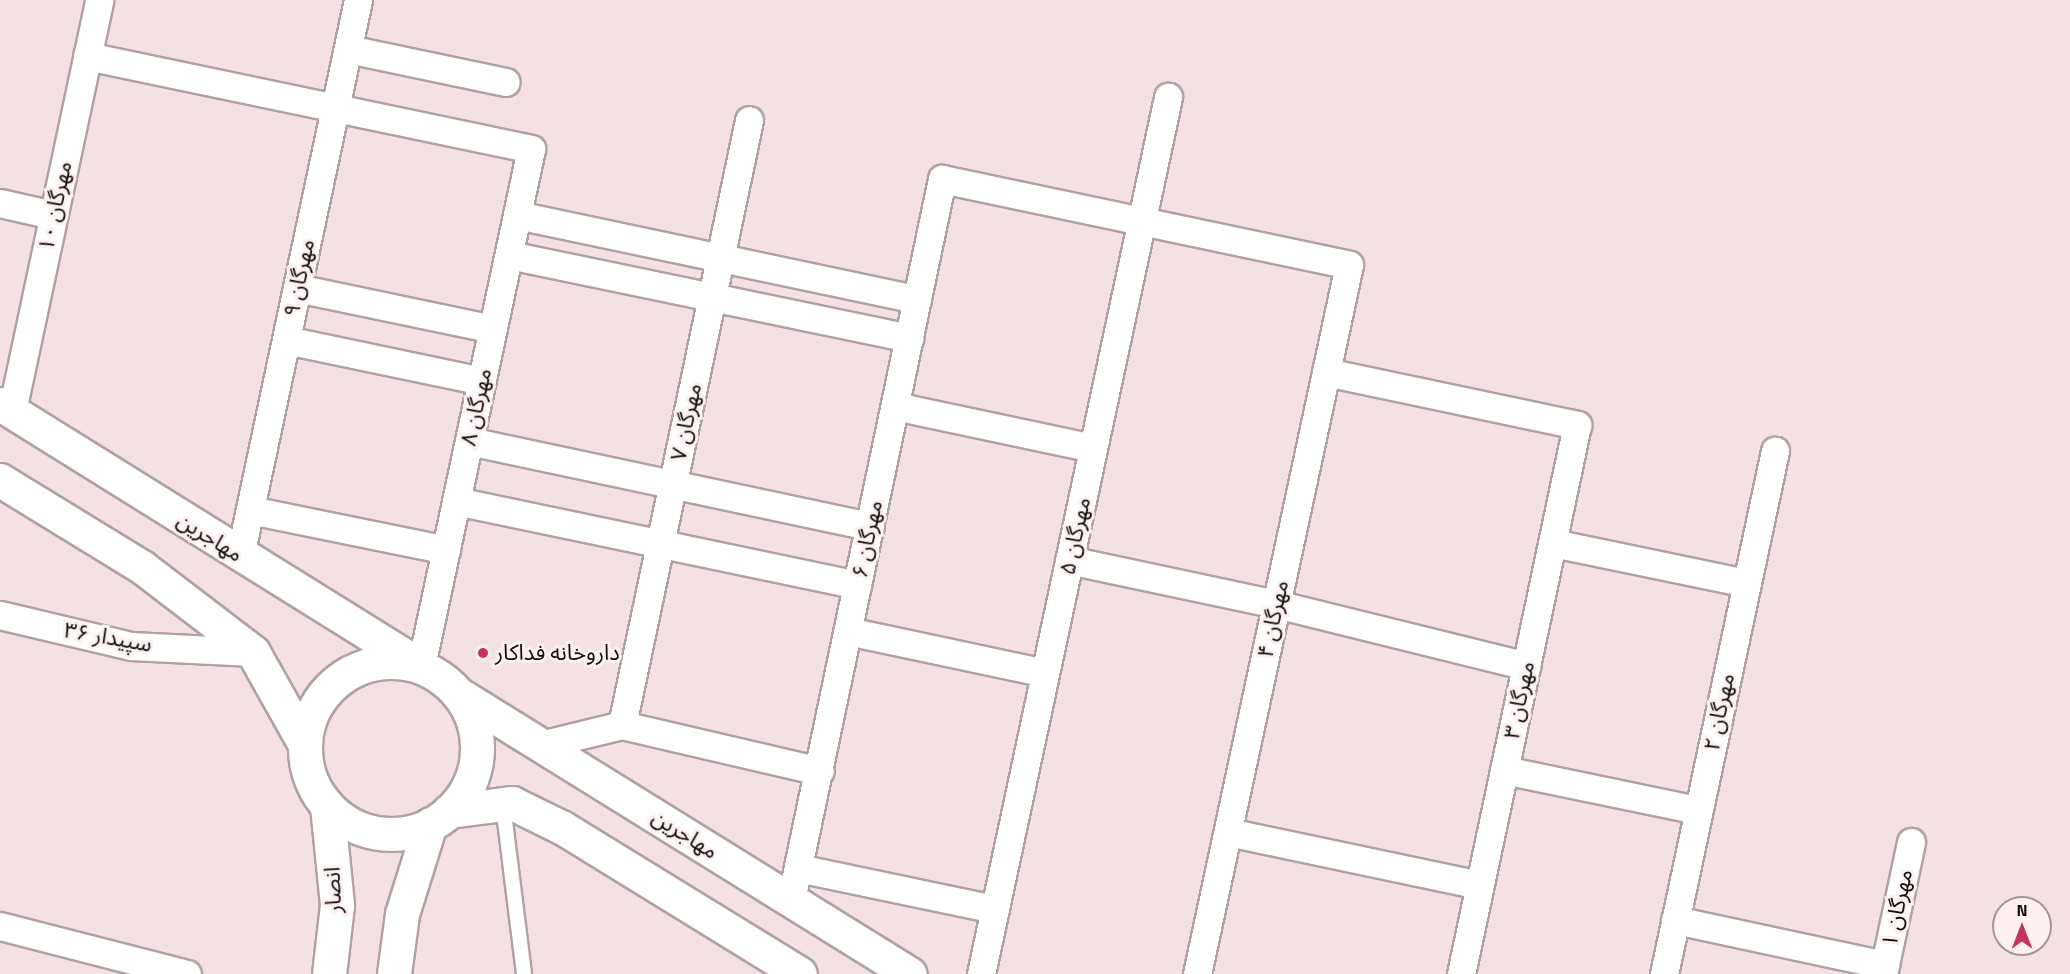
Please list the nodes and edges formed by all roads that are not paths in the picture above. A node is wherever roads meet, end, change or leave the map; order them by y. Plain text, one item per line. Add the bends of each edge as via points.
1 (99, 0) edge
2 (358, 0) edge
3 (348, 49) junction
4 (87, 56) junction
5 (506, 82) dead end
6 (1168, 97) dead end
7 (336, 108) junction
8 (749, 120) dead end
9 (0, 202) edge
10 (53, 215) junction
11 (517, 215) junction
12 (1142, 221) junction
13 (509, 255) junction
14 (720, 258) junction
15 (297, 288) junction
16 (712, 297) junction
17 (917, 299) junction
18 (493, 329) junction
19 (909, 338) junction
20 (286, 340) junction
21 (1326, 372) junction
22 (482, 381) junction
23 (895, 406) junction
24 (6, 408) edge
25 (469, 441) junction
26 (1094, 448) junction
27 (1775, 451) dead end
28 (0, 480) edge
29 (673, 484) junction
30 (456, 501) junction
31 (250, 510) junction
32 (870, 526) junction
33 (1552, 543) junction
34 (661, 544) junction
35 (446, 550) junction
36 (240, 556) junction
37 (1069, 560) junction
38 (1747, 583) junction
39 (857, 585) junction
40 (1276, 604) junction
41 (0, 615) edge
42 (848, 631) junction
43 (253, 652) junction
44 (421, 666) junction
45 (1526, 666) junction
46 (1046, 673) junction
47 (460, 695) junction
48 (622, 725) junction
49 (304, 743) junction
50 (540, 745) junction
51 (1504, 770) junction
52 (820, 771) junction
53 (503, 805) junction
54 (327, 806) junction
55 (1698, 810) junction
56 (440, 818) junction
57 (1228, 832) junction
58 (1911, 842) dead end
59 (798, 868) junction
60 (1479, 885) junction
61 (791, 900) junction
62 (995, 909) junction
63 (1675, 920) junction
64 (0, 926) edge
65 (1884, 969) edge
66 (187, 974) edge
67 (328, 974) edge
68 (394, 974) edge
69 (524, 974) edge
70 (800, 974) edge
71 (910, 974) edge
72 (981, 974) edge
73 (1197, 974) edge
74 (1461, 974) edge
75 (1664, 974) edge

1 - 4 street, مهرگان ۱۰
2 - 3 street, مهرگان ۹
3 - 5 street
3 - 7 street, مهرگان ۹
4 - 7 street
4 - 10 street, مهرگان ۱۰
6 - 12 street, مهرگان ۵
7 - 11 street, مهرگان ۸ via 531,149
7 - 15 street, مهرگان ۹
8 - 14 street, مهرگان ۷
9 - 10 street
10 - 24 street, مهرگان ۱۰
11 - 13 street, مهرگان ۸
11 - 14 street
12 - 17 street, مهرگان ۶ via 942,179
12 - 21 street, مهرگان ۴ via 1349,265
12 - 26 street, مهرگان ۵
13 - 16 street
13 - 18 street, مهرگان ۸
14 - 16 street, مهرگان ۷
14 - 17 street
15 - 18 street
15 - 20 street, مهرگان ۹
16 - 19 street
16 - 29 street, مهرگان ۷
17 - 19 street, مهرگان ۶
18 - 22 street, مهرگان ۸
19 - 23 street, مهرگان ۶
20 - 22 street
20 - 31 street, مهرگان ۹
21 - 33 street, مهرگان ۳ via 1577,425
21 - 40 street, مهرگان ۴
22 - 25 street, مهرگان ۸
23 - 26 street
23 - 32 street, مهرگان ۶
24 - 36 main road, مهاجرین
25 - 29 street
25 - 30 street, مهرگان ۸
26 - 37 street, مهرگان ۵
27 - 38 street, مهرگان ۲
28 - 43 main road via 142,567
29 - 32 street
29 - 34 street, مهرگان ۷
30 - 34 street
30 - 35 street, مهرگان ۸
31 - 35 street
31 - 36 street, مهرگان ۹
32 - 39 street, مهرگان ۶
33 - 38 street
33 - 45 street, مهرگان ۳
34 - 39 street
34 - 48 street, مهرگان ۷
35 - 44 street, مهرگان ۸
36 - 44 main road, مهاجرین
37 - 40 street
37 - 46 street, مهرگان ۵
38 - 55 street, مهرگان ۲
39 - 42 street, مهرگان ۶
40 - 45 street
40 - 57 street, مهرگان ۴
41 - 43 street, سپیدار ۳۶ via 131,646
42 - 46 street
42 - 52 street, مهرگان ۶
43 - 49 main road
44 - 47 main road
44 - 49 main road via 396,662 352,671 318,701
45 - 51 street, مهرگان ۳
46 - 62 street, مهرگان ۵
47 - 50 main road, مهاجرین
47 - 56 main road via 472,718 477,743 475,768 465,792
48 - 50 street
48 - 52 street
49 - 54 main road via 314,788
50 - 61 main road, مهاجرین
51 - 55 street
51 - 60 street, مهرگان ۳
52 - 59 street, مهرگان ۶
53 - 56 main road
53 - 69 lane
53 - 70 main road via 512,803 563,828
54 - 56 main road via 365,830 409,832
54 - 67 main road, انصار via 337,905
55 - 63 street, مهرگان ۲
56 - 68 main road via 402,914
57 - 60 street
57 - 73 street, مهرگان ۴
58 - 65 street, مهرگان ۱
59 - 61 street, مهرگان ۶
59 - 62 street
60 - 74 street, مهرگان ۳
61 - 71 main road, مهاجرین
62 - 72 street, مهرگان ۵
63 - 65 street
63 - 75 street, مهرگان ۲
64 - 66 street

